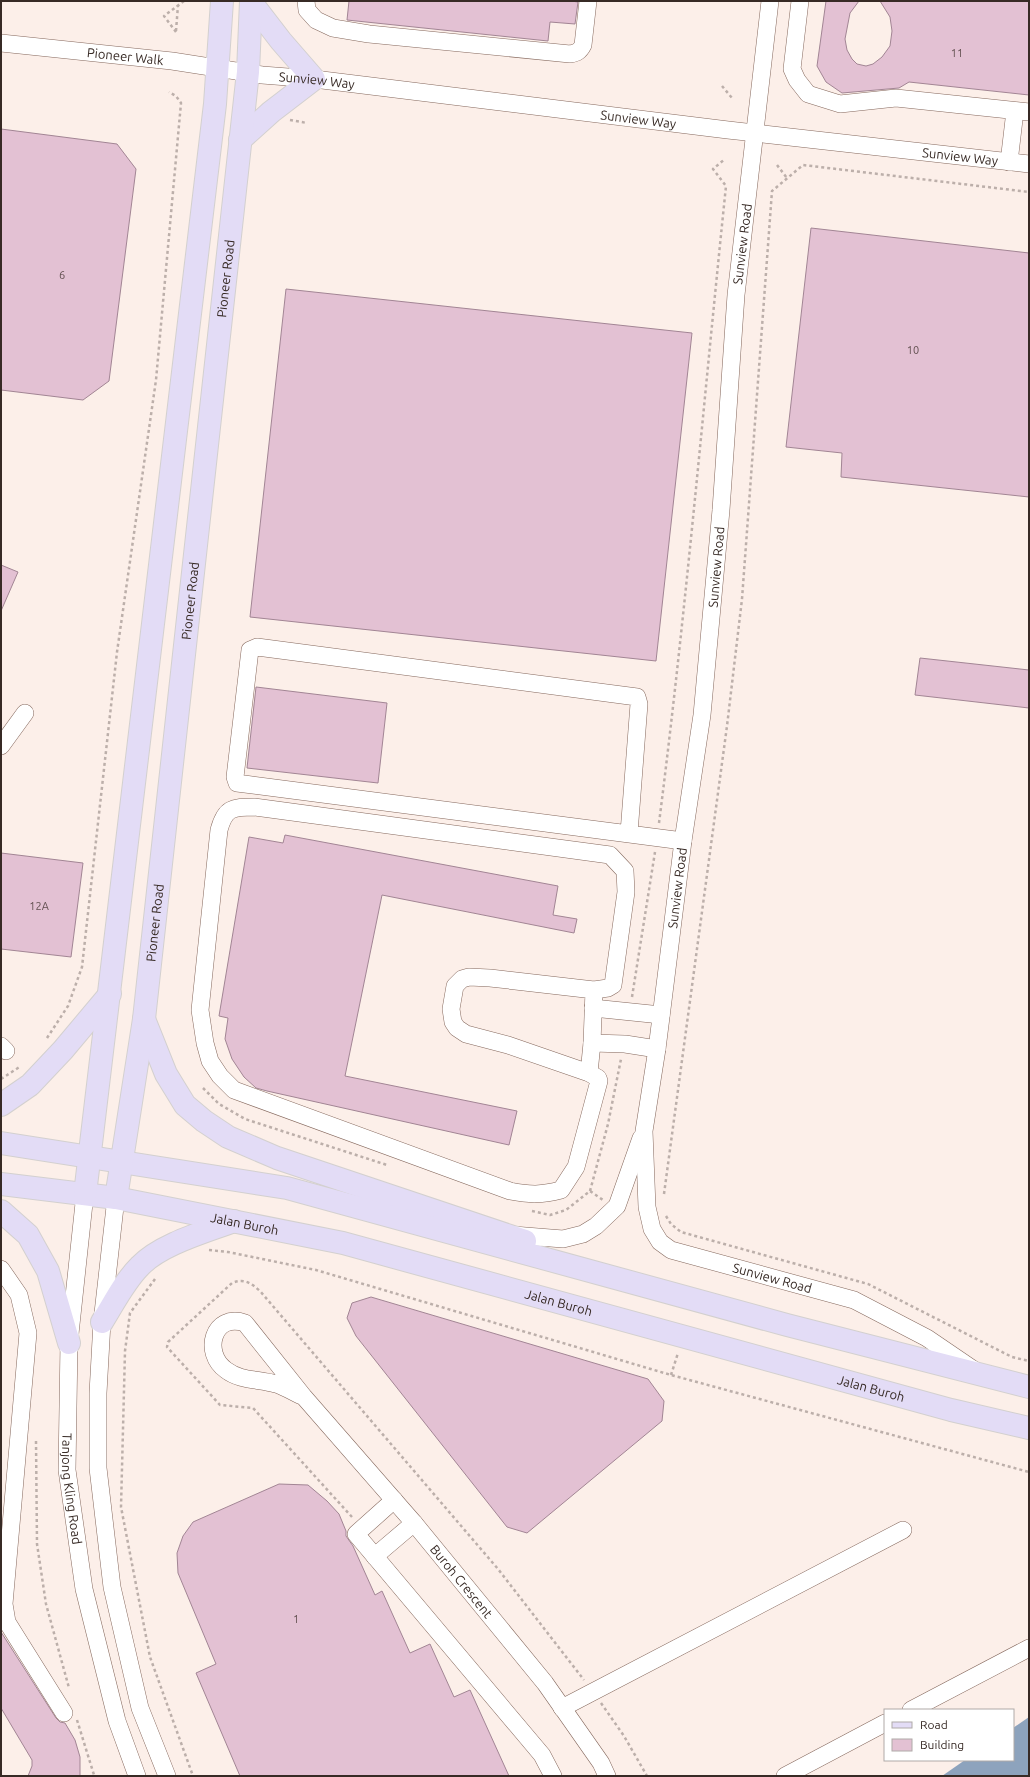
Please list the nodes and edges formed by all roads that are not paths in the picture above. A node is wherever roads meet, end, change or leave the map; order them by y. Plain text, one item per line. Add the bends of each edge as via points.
1 (222, 1) edge
2 (306, 1) edge
3 (588, 1) edge
4 (770, 1) edge
5 (800, 1) edge
6 (251, 2) edge
7 (1, 43) edge
8 (218, 68) junction
9 (248, 72) junction
10 (314, 79) junction
11 (1022, 112) edge
12 (756, 134) junction
13 (240, 140) junction
14 (1009, 162) junction
15 (1029, 164) edge
16 (25, 713) dead end
17 (1, 746) edge
18 (629, 833) junction
19 (683, 841) junction
20 (594, 990) junction
21 (110, 994) junction
22 (593, 1008) junction
23 (661, 1015) junction
24 (144, 1019) junction
25 (592, 1043) junction
26 (657, 1049) junction
27 (589, 1073) junction
28 (1, 1105) edge
29 (644, 1131) junction
30 (1, 1143) edge
31 (90, 1157) junction
32 (122, 1161) junction
33 (1, 1184) edge
34 (85, 1194) junction
35 (116, 1198) junction
36 (1, 1211) edge
37 (234, 1221) junction
38 (511, 1235) junction
39 (1, 1269) edge
40 (622, 1281) junction
41 (102, 1322) junction
42 (69, 1343) junction
43 (982, 1376) junction
44 (1029, 1387) edge
45 (304, 1397) junction
46 (1029, 1428) edge
47 (394, 1500) junction
48 (414, 1524) junction
49 (903, 1530) dead end
50 (376, 1557) junction
51 (1029, 1648) edge
52 (562, 1708) junction
53 (913, 1709) edge
54 (70, 1716) road end
55 (884, 1725) edge
56 (137, 1776) edge
57 (167, 1776) edge
58 (554, 1776) edge
59 (607, 1776) edge
60 (785, 1776) edge

1 - 8 main road
2 - 3 street via 307,10 316,20 333,28 369,34 570,54 581,50 583,45
4 - 12 street, Sunview Road
5 - 11 street via 792,69 808,94 840,104 896,98
6 - 9 main road, Pioneer Road
6 - 10 main road
7 - 8 street, Pioneer Walk via 172,60
8 - 9 street, Pioneer Walk
8 - 21 main road
9 - 10 street, Sunview Way
9 - 13 main road, Pioneer Road
10 - 12 street, Sunview Way
10 - 13 main road
11 - 14 street
12 - 14 street, Sunview Way
12 - 19 street, Sunview Road via 736,295 721,510 702,715
13 - 24 main road, Pioneer Road
14 - 15 street, Sunview Way
16 - 17 street
18 - 18 street via 237,783 235,777 250,650 257,646 637,697 639,704
18 - 19 street
19 - 23 street, Sunview Road
20 - 22 street
20 - 27 street via 469,977 462,979 455,986 451,1009 457,1028 466,1034 508,1045
20 - 27 street via 613,985 626,892 625,871 610,855 254,807 234,808 222,818 200,1010 210,1060 220,1076 234,1090 510,1191 532,1195 561,1190 576,1167 599,1081
21 - 28 main road via 30,1085
21 - 31 main road
22 - 23 street
22 - 25 street
23 - 26 street, Sunview Road
24 - 32 main road, Pioneer Road
24 - 38 main road via 166,1074 185,1105 228,1137 277,1158
25 - 26 street via 625,1044
25 - 27 street
26 - 29 street, Sunview Road
29 - 38 street, Sunview Road via 617,1206 596,1226 583,1234 563,1239
29 - 43 street, Sunview Road via 647,1207 652,1230 660,1242 671,1250 854,1300 927,1338
30 - 31 main road
31 - 32 main road
31 - 34 main road
32 - 35 main road, Pioneer Road
32 - 40 main road via 288,1188
33 - 34 main road
34 - 35 main road, Jalan Buroh
34 - 42 street, Tanjong Kling Road
35 - 37 main road, Jalan Buroh
35 - 41 street, Tanjong Kling Road
36 - 42 main road via 28,1235 48,1271
37 - 41 main road via 180,1241 141,1265 129,1278
37 - 46 main road, Jalan Buroh via 343,1243 944,1408
38 - 40 main road
39 - 54 street via 18,1295 28,1333 5,1615 7,1622
40 - 43 main road
41 - 57 street, Tanjong Kling Road via 98,1393 98,1468 112,1587 140,1708
42 - 56 street, Tanjong Kling Road via 67,1470 84,1589 117,1721
43 - 44 main road
45 - 45 street, Buroh Crescent via 276,1384 234,1376 224,1369 213,1350 212,1338 218,1328 227,1322 238,1320 245,1323
45 - 47 street, Buroh Crescent
47 - 48 street, Buroh Crescent
47 - 50 street via 359,1531
48 - 50 street via 381,1550
48 - 52 street, Buroh Crescent via 545,1683
49 - 52 street
50 - 58 street via 542,1755
51 - 53 street
52 - 59 street, Buroh Crescent via 601,1763
55 - 60 street

